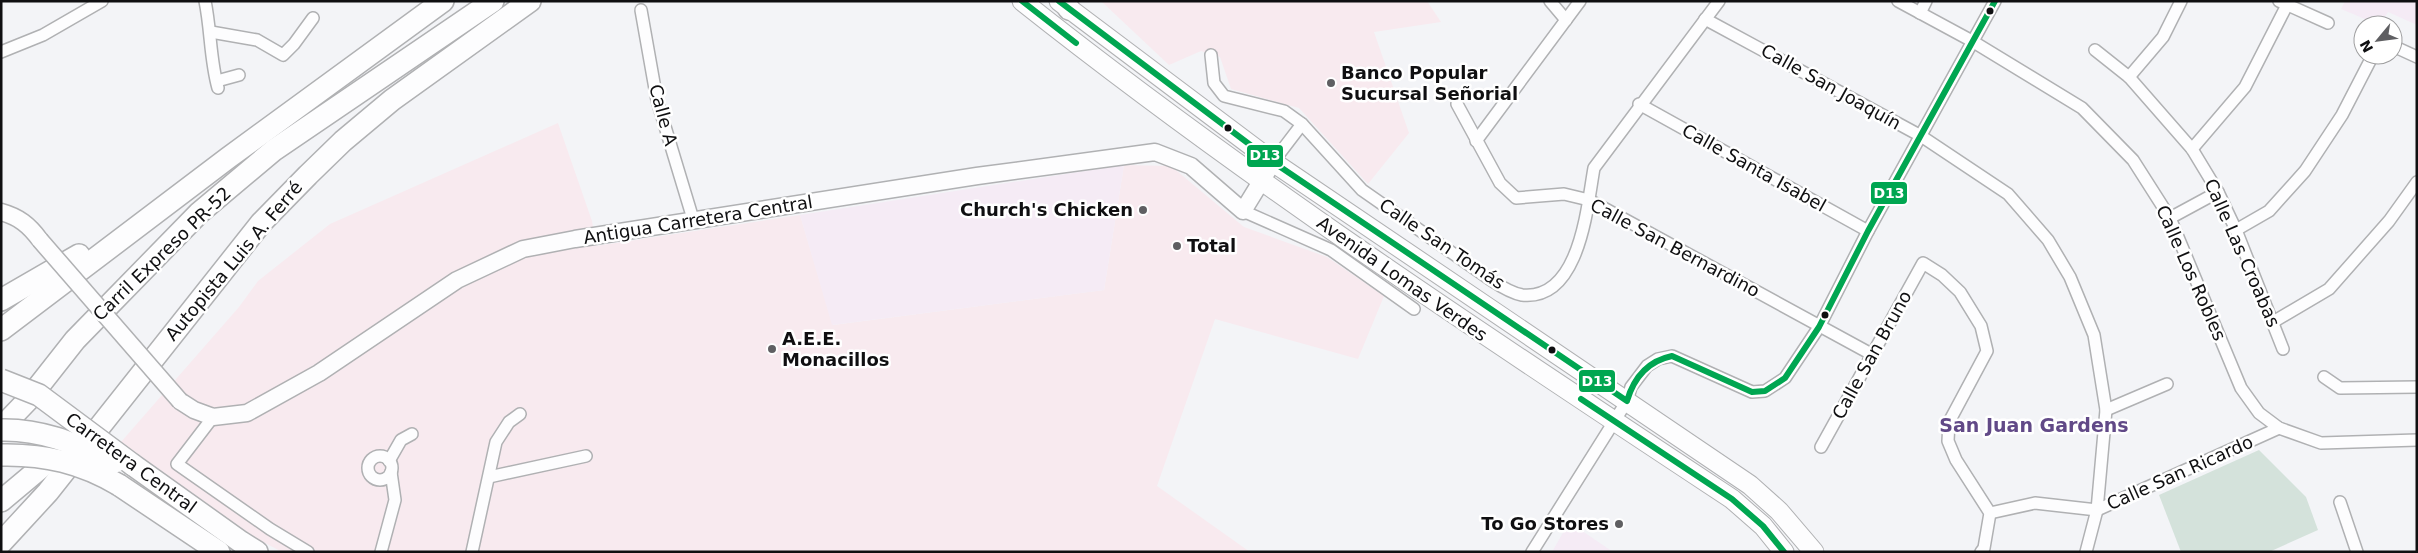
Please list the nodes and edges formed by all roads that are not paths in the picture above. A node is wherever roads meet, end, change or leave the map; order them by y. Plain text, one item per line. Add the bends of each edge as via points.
1 (102, 1) edge
2 (206, 1) edge
3 (493, 1) edge
4 (530, 1) edge
5 (1022, 1) edge
6 (1550, 1) edge
7 (1580, 1) edge
8 (1719, 1) edge
9 (1898, 1) edge
10 (1926, 1) edge
11 (1995, 1) edge
12 (2181, 1) edge
13 (442, 2) edge
14 (2283, 3) edge
15 (1064, 4) edge
16 (641, 10) dead end
17 (1920, 13) junction
18 (313, 18) dead end
19 (1705, 18) junction
20 (1566, 20) junction
21 (2328, 23) dead end
22 (211, 32) junction
23 (1972, 41) junction
24 (2095, 50) dead end
25 (2403, 51) edge
26 (1, 52) edge
27 (1212, 55) dead end
28 (2417, 57) edge
29 (2368, 65) edge
30 (238, 75) dead end
31 (2129, 77) junction
32 (1457, 104) dead end
33 (1639, 104) junction
34 (1302, 124) junction
35 (1921, 136) junction
36 (1476, 141) junction
37 (2192, 148) junction
38 (1273, 162) junction
39 (1260, 181) junction
40 (2417, 182) edge
41 (2218, 192) junction
42 (1588, 200) junction
43 (158, 211) junction
44 (1243, 211) junction
45 (1, 212) edge
46 (2170, 218) junction
47 (693, 219) junction
48 (2236, 230) junction
49 (1868, 231) junction
50 (1, 300) edge
51 (1414, 309) dead end
52 (2273, 322) junction
53 (1819, 326) junction
54 (1, 330) edge
55 (2283, 350) dead end
56 (1873, 355) junction
57 (2324, 378) dead end
58 (1, 380) edge
59 (135, 380) junction
60 (2167, 384) dead end
61 (2417, 387) edge
62 (1629, 397) junction
63 (2106, 410) junction
64 (520, 414) dead end
65 (212, 417) junction
66 (1615, 422) junction
67 (2279, 428) junction
68 (1, 429) edge
69 (412, 434) dead end
70 (2417, 440) edge
71 (1821, 447) dead end
72 (1, 455) edge
73 (586, 456) dead end
74 (125, 472) junction
75 (489, 477) junction
76 (1, 501) edge
77 (2340, 502) dead end
78 (2096, 510) junction
79 (1990, 513) junction
80 (1, 544) edge
81 (219, 552) edge
82 (257, 552) edge
83 (308, 552) edge
84 (380, 552) edge
85 (472, 552) edge
86 (1532, 552) edge
87 (1784, 552) edge
88 (1814, 552) edge
89 (1981, 552) edge
90 (2086, 552) edge
91 (2357, 552) edge

1 - 26 street via 43,35
2 - 22 street
3 - 68 highway, Carril Expreso PR-52 via 274,150 199,213 74,340
4 - 59 highway, Autopista Luis A. Ferré via 392,100 342,141 261,223
5 - 39 main road, Avenida Lomas Verdes
6 - 20 street
7 - 20 street
8 - 19 street, Calle San Tomás
9 - 17 street, Calle Los Robles
10 - 17 street
11 - 23 street
12 - 31 street via 2163,37
13 - 43 highway
14 - 21 street
14 - 37 street via 2244,87
15 - 38 main road, Avenida Lomas Verdes
16 - 47 street, Calle A via 656,100
17 - 23 street, Calle Los Robles
18 - 22 street via 283,54 257,40
19 - 33 street, Calle San Tomás
19 - 35 street, Calle San Joaquín
20 - 36 street
22 - 30 street via 217,84
23 - 35 street
23 - 46 street, Calle Los Robles via 2082,108 2132,160
24 - 31 street, Calle Las Croabas
25 - 28 street
27 - 34 street, Calle San Tomás via 1214,83 1224,96 1284,111
29 - 48 street via 2342,115 2305,171 2269,211
31 - 37 street, Calle Las Croabas
32 - 36 street, Calle San Bernardino
33 - 42 street, Calle San Tomás via 1594,168
33 - 49 street, Calle Santa Isabel
34 - 38 street
34 - 42 street, Calle San Tomás via 1362,190 1491,280 1522,295 1550,288 1560,282 1569,270
35 - 49 street
35 - 63 street, Calle San Joaquín via 2008,194 2048,240 2070,277 2094,335
36 - 42 street, Calle San Bernardino via 1500,183 1516,198 1564,194
37 - 41 street, Calle Las Croabas
38 - 39 street
38 - 62 main road, Avenida Lomas Verdes
39 - 44 street
39 - 66 main road, Avenida Lomas Verdes
40 - 52 street via 2388,222 2328,289
41 - 46 street
41 - 48 street, Calle Las Croabas
42 - 53 street, Calle San Bernardino
43 - 50 highway
43 - 54 highway
44 - 47 street, Antigua Carretera Central via 1191,166 1155,152
44 - 51 street via 1331,250
45 - 65 street, bridge via 17,217 30,227 180,401
46 - 67 street, Calle Los Robles via 2241,388 2259,413
47 - 65 street, Antigua Carretera Central via 523,249 457,280 319,373 246,413
48 - 52 street, Calle Las Croabas
49 - 53 street
52 - 55 street, Calle Las Croabas
53 - 56 street, Calle San Bernardino
53 - 62 street via 1785,378 1765,391 1752,392 1678,358 1664,357 1653,361 1631,387
56 - 71 street, Calle San Bruno
56 - 79 street, Calle San Bruno via 1923,263 1960,292 1981,326 1987,352 1949,422 1948,441 1956,460
57 - 61 street via 2340,388
58 - 74 highway, Carretera Central, bridge via 38,395
59 - 76 highway via 81,433
59 - 80 highway, Autopista Luis A. Ferré via 48,492
60 - 63 street
62 - 66 street
62 - 88 main road, Avenida Lomas Verdes via 1750,485 1779,511
63 - 78 street, Calle San Joaquín
64 - 75 street via 509,422 496,442
65 - 83 street via 177,464
66 - 86 street
66 - 87 main road, Avenida Lomas Verdes via 1732,499 1762,526
67 - 70 street, Calle Los Robles via 2321,443
67 - 78 street, Calle San Ricardo
68 - 74 highway, bridge via 27,430 56,437
69 - 84 street via 401,440 390,466 395,500
72 - 74 highway, bridge via 32,455 91,469
73 - 75 street
74 - 81 highway
74 - 82 highway, Carretera Central via 158,485
75 - 85 street
77 - 91 street
78 - 79 street, Calle San Ricardo via 2035,503
78 - 90 street, Calle San Joaquín
79 - 89 street

